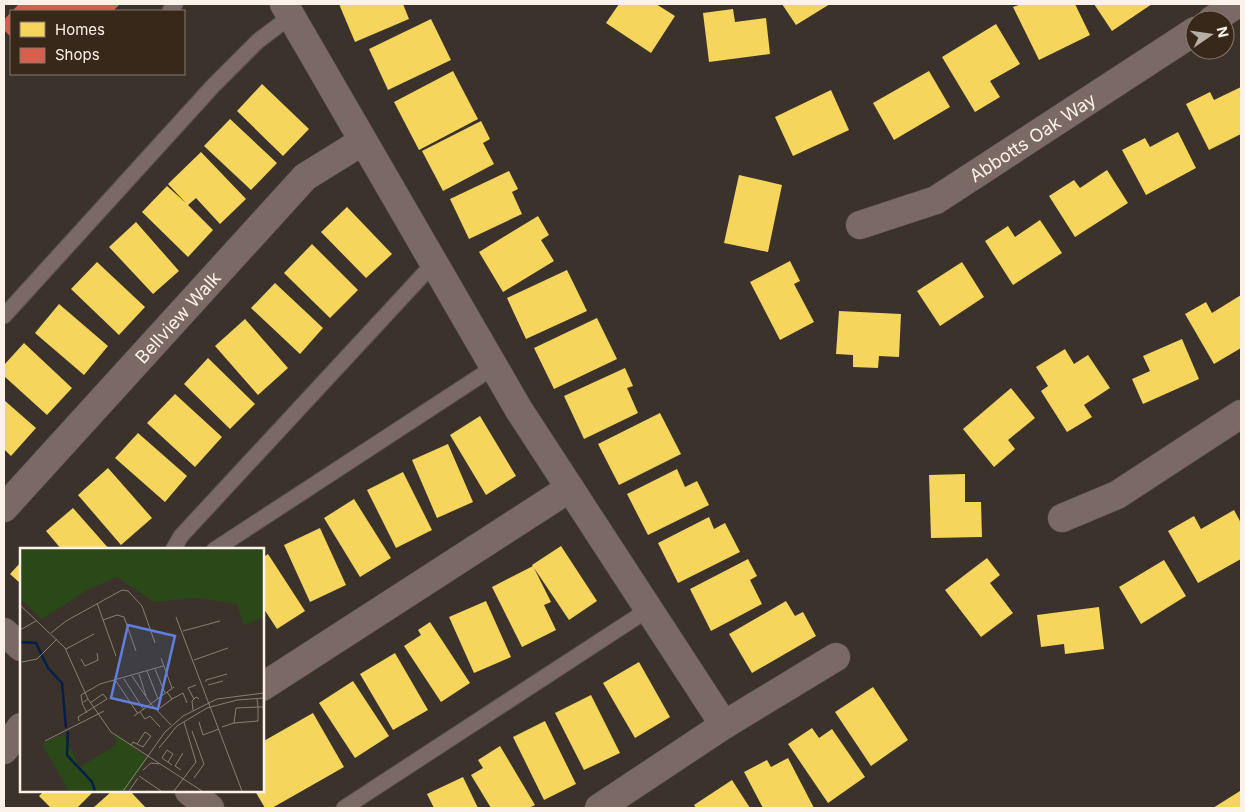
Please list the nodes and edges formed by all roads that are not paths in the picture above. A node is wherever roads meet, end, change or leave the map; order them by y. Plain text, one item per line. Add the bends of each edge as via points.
1 (288, 10) edge
2 (1185, 38) edge
3 (363, 141) junction
4 (860, 225) dead end
5 (434, 263) junction
6 (4, 316) edge
7 (494, 367) junction
8 (1241, 414) edge
9 (570, 488) junction
10 (4, 508) edge
11 (1062, 518) dead end
12 (174, 548) edge
13 (217, 548) edge
14 (648, 610) junction
15 (4, 632) edge
16 (20, 646) edge
17 (836, 657) dead end
18 (264, 685) edge
19 (724, 725) junction
20 (20, 728) edge
21 (4, 750) edge
22 (190, 792) edge
23 (210, 808) edge
24 (344, 808) edge
25 (599, 808) edge

1 - 3 street
1 - 6 lane via 213,86
2 - 4 street, Abbotts Oak Way via 936,200
3 - 5 street
3 - 10 street, Bellview Walk via 305,177
5 - 7 street
5 - 12 lane via 181,536
7 - 9 street
7 - 13 lane
8 - 11 street via 1117,495
9 - 14 street
9 - 18 street
14 - 19 street
14 - 24 lane
15 - 16 street
17 - 19 street
19 - 25 street
20 - 21 street
22 - 23 street

